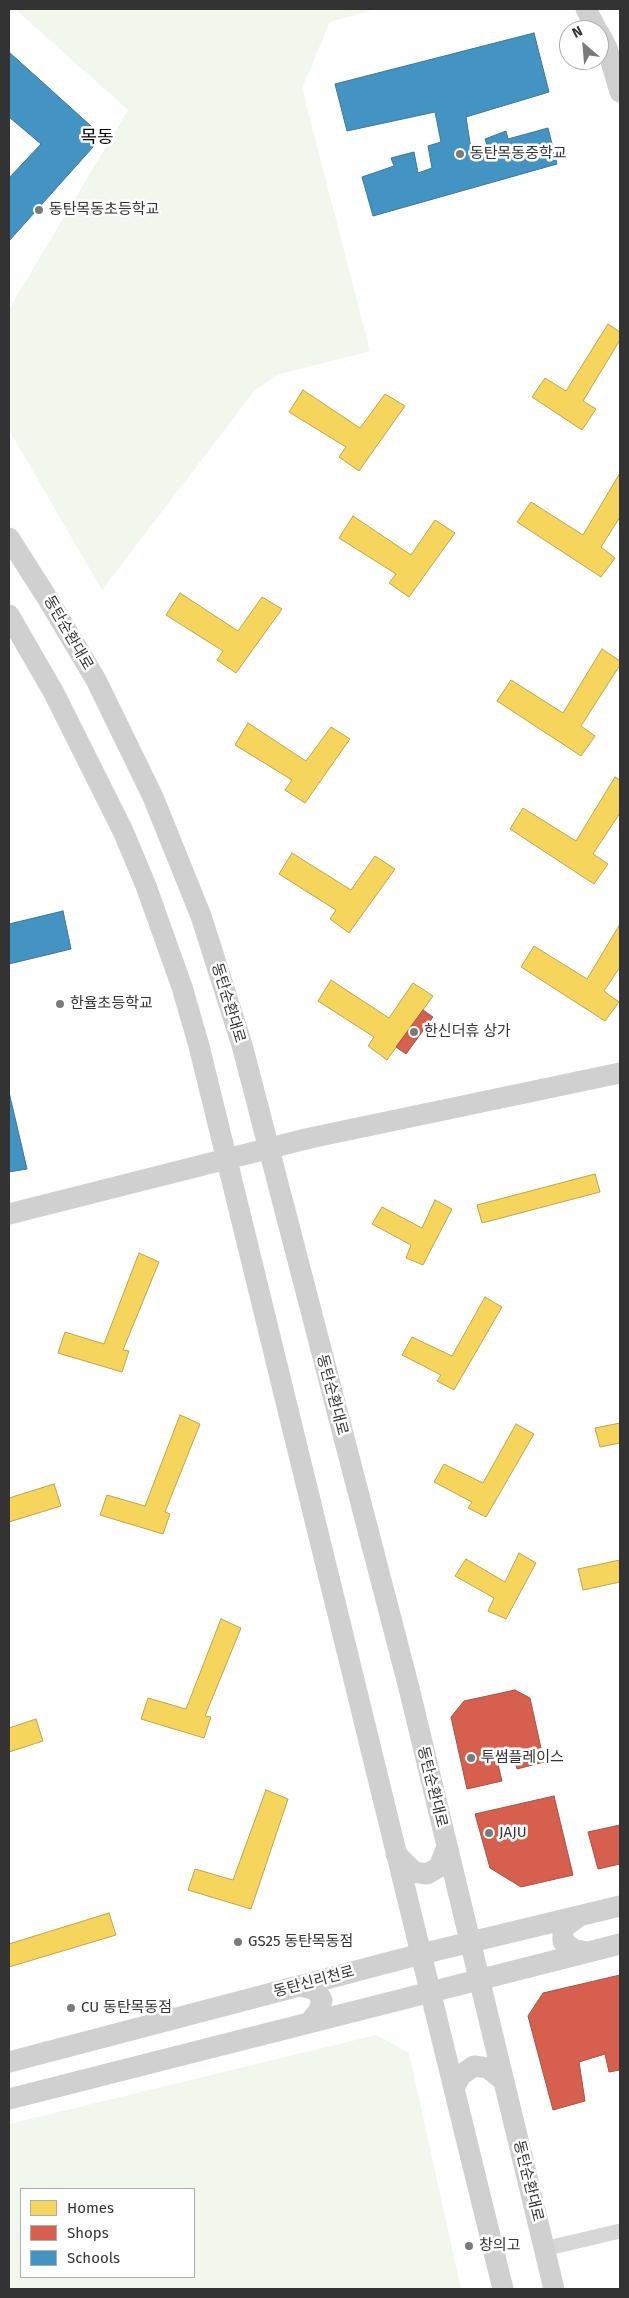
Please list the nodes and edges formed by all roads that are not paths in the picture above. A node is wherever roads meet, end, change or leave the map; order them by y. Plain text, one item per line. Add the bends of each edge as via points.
1 (609, 55) edge
2 (620, 92) edge
3 (9, 538) edge
4 (9, 615) edge
5 (620, 1073) edge
6 (268, 1148) junction
7 (226, 1159) junction
8 (9, 1214) edge
9 (447, 1847) junction
10 (396, 1853) junction
11 (620, 1906) edge
12 (578, 1916) junction
13 (470, 1942) junction
14 (620, 1944) edge
15 (586, 1952) junction
16 (421, 1954) junction
17 (479, 1978) junction
18 (301, 1986) junction
19 (430, 1991) junction
20 (310, 2022) junction
21 (9, 2062) edge
22 (504, 2081) junction
23 (454, 2088) junction
24 (9, 2099) edge
25 (620, 2231) edge
26 (544, 2249) junction
27 (503, 2289) edge
28 (554, 2289) edge

1 - 2 main road
3 - 6 main road, 동탄순환대로 via 96,680 153,797 201,916 242,1045
4 - 7 main road via 78,740 124,831 146,886 182,986
5 - 6 main road
6 - 7 main road
6 - 9 main road, 동탄순환대로 via 409,1688
7 - 8 main road
7 - 10 main road
9 - 10 main road via 439,1867 427,1874 414,1872
9 - 13 main road, 동탄순환대로
10 - 16 main road
11 - 12 main road, 동탄신리천로
12 - 13 main road, 동탄신리천로
12 - 15 main road via 563,1928 563,1941 573,1949
13 - 16 main road, 동탄신리천로
13 - 17 main road, 동탄순환대로
14 - 15 main road
15 - 17 main road
16 - 18 main road, 동탄신리천로
16 - 19 main road
17 - 19 main road
17 - 22 main road, 동탄순환대로
18 - 20 main road via 316,1990 322,2000
18 - 21 main road, 동탄신리천로
19 - 20 main road
19 - 23 main road
20 - 24 main road
22 - 23 main road via 488,2068 474,2066 461,2075
22 - 26 main road, 동탄순환대로
23 - 27 main road
25 - 26 street
26 - 28 main road, 동탄순환대로

